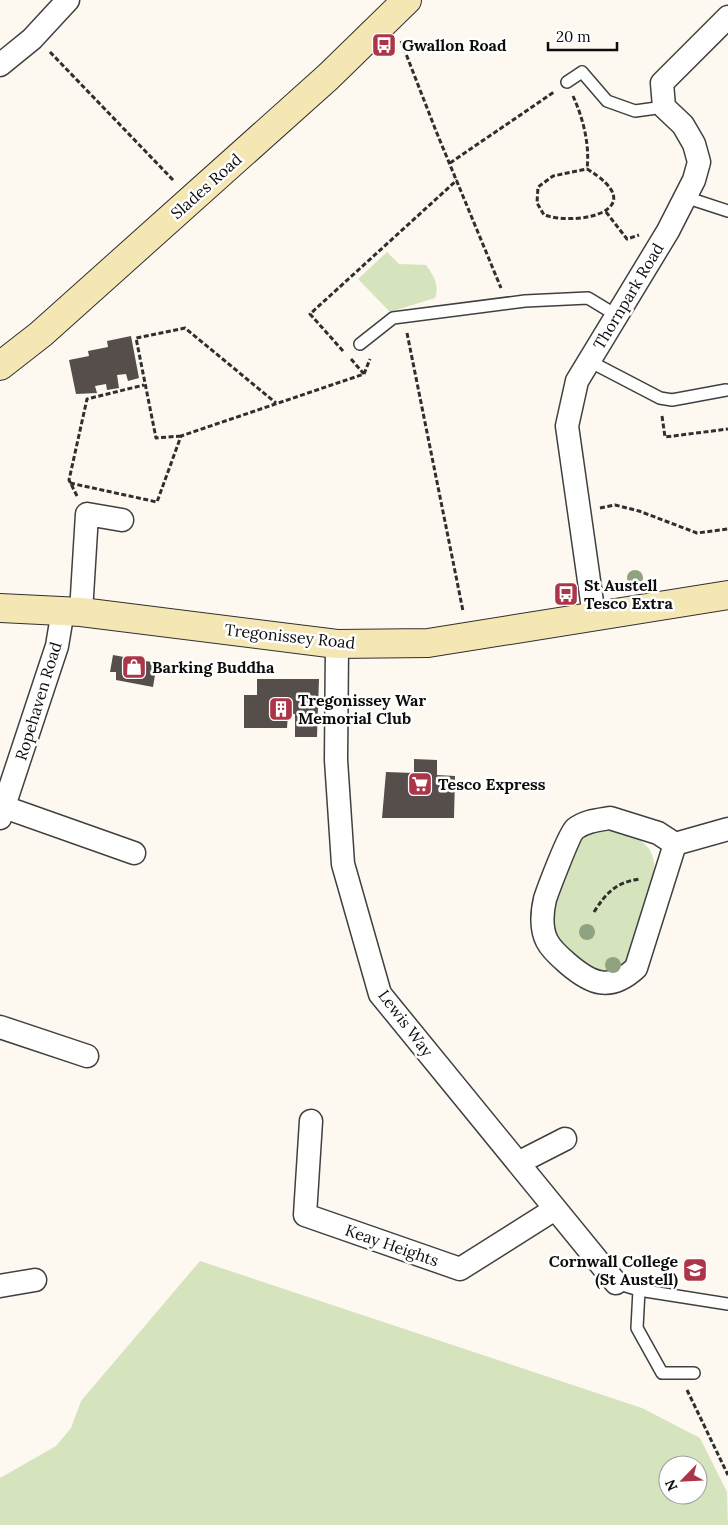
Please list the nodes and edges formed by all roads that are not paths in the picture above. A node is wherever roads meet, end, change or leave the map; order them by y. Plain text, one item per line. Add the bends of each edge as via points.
1 (68, 0) edge
2 (407, 0) edge
3 (728, 16) edge
4 (0, 65) edge
5 (567, 82) road end
6 (664, 107) junction
7 (684, 197) junction
8 (728, 211) edge
9 (616, 315) junction
10 (360, 344) road end
11 (589, 361) junction
12 (0, 366) edge
13 (726, 390) dead end
14 (122, 520) dead end
15 (728, 595) edge
16 (0, 608) edge
17 (72, 611) junction
18 (594, 616) junction
19 (337, 644) junction
20 (2, 812) edge
21 (728, 829) edge
22 (675, 844) junction
23 (134, 852) dead end
24 (0, 1027) edge
25 (87, 1056) dead end
26 (311, 1122) dead end
27 (565, 1139) dead end
28 (518, 1163) junction
29 (555, 1209) junction
30 (36, 1280) dead end
31 (616, 1283) joint
32 (0, 1286) edge
33 (639, 1290) junction
34 (728, 1304) edge
35 (694, 1373) dead end

1 - 4 street via 34,36
2 - 12 street, Slades Road via 328,77 41,334
3 - 6 street via 662,83
5 - 6 lane via 582,72 607,101 636,111
6 - 7 street, Thornpark Road via 683,125 694,144 699,162
7 - 8 lane
7 - 9 street, Thornpark Road via 668,231
9 - 10 lane via 588,298 504,303 393,318
9 - 11 street, Thornpark Road
11 - 13 lane via 660,398 672,400
11 - 18 street, Thornpark Road via 577,381 567,426
14 - 17 street, Ropehaven Road via 87,514
15 - 18 street, Tregonissey Road
16 - 17 street, Tregonissey Road
17 - 19 street, Tregonissey Road
17 - 20 street, Ropehaven Road via 57,646
18 - 19 street, Tregonissey Road via 428,643
19 - 28 street, Lewis Way via 336,760 343,864 380,994
20 - 23 street
21 - 22 street
22 - 22 street via 658,833 610,818 586,822 573,830 545,900 542,922 546,940 558,956 583,977 599,983 614,983 626,978 636,968
24 - 25 street
26 - 29 street, Keay Heights via 306,1215 460,1269
27 - 28 street
28 - 29 street, Lewis Way
29 - 31 street, Lewis Way
30 - 32 street
31 - 33 lane
33 - 34 lane
33 - 35 lane via 637,1328 662,1373

